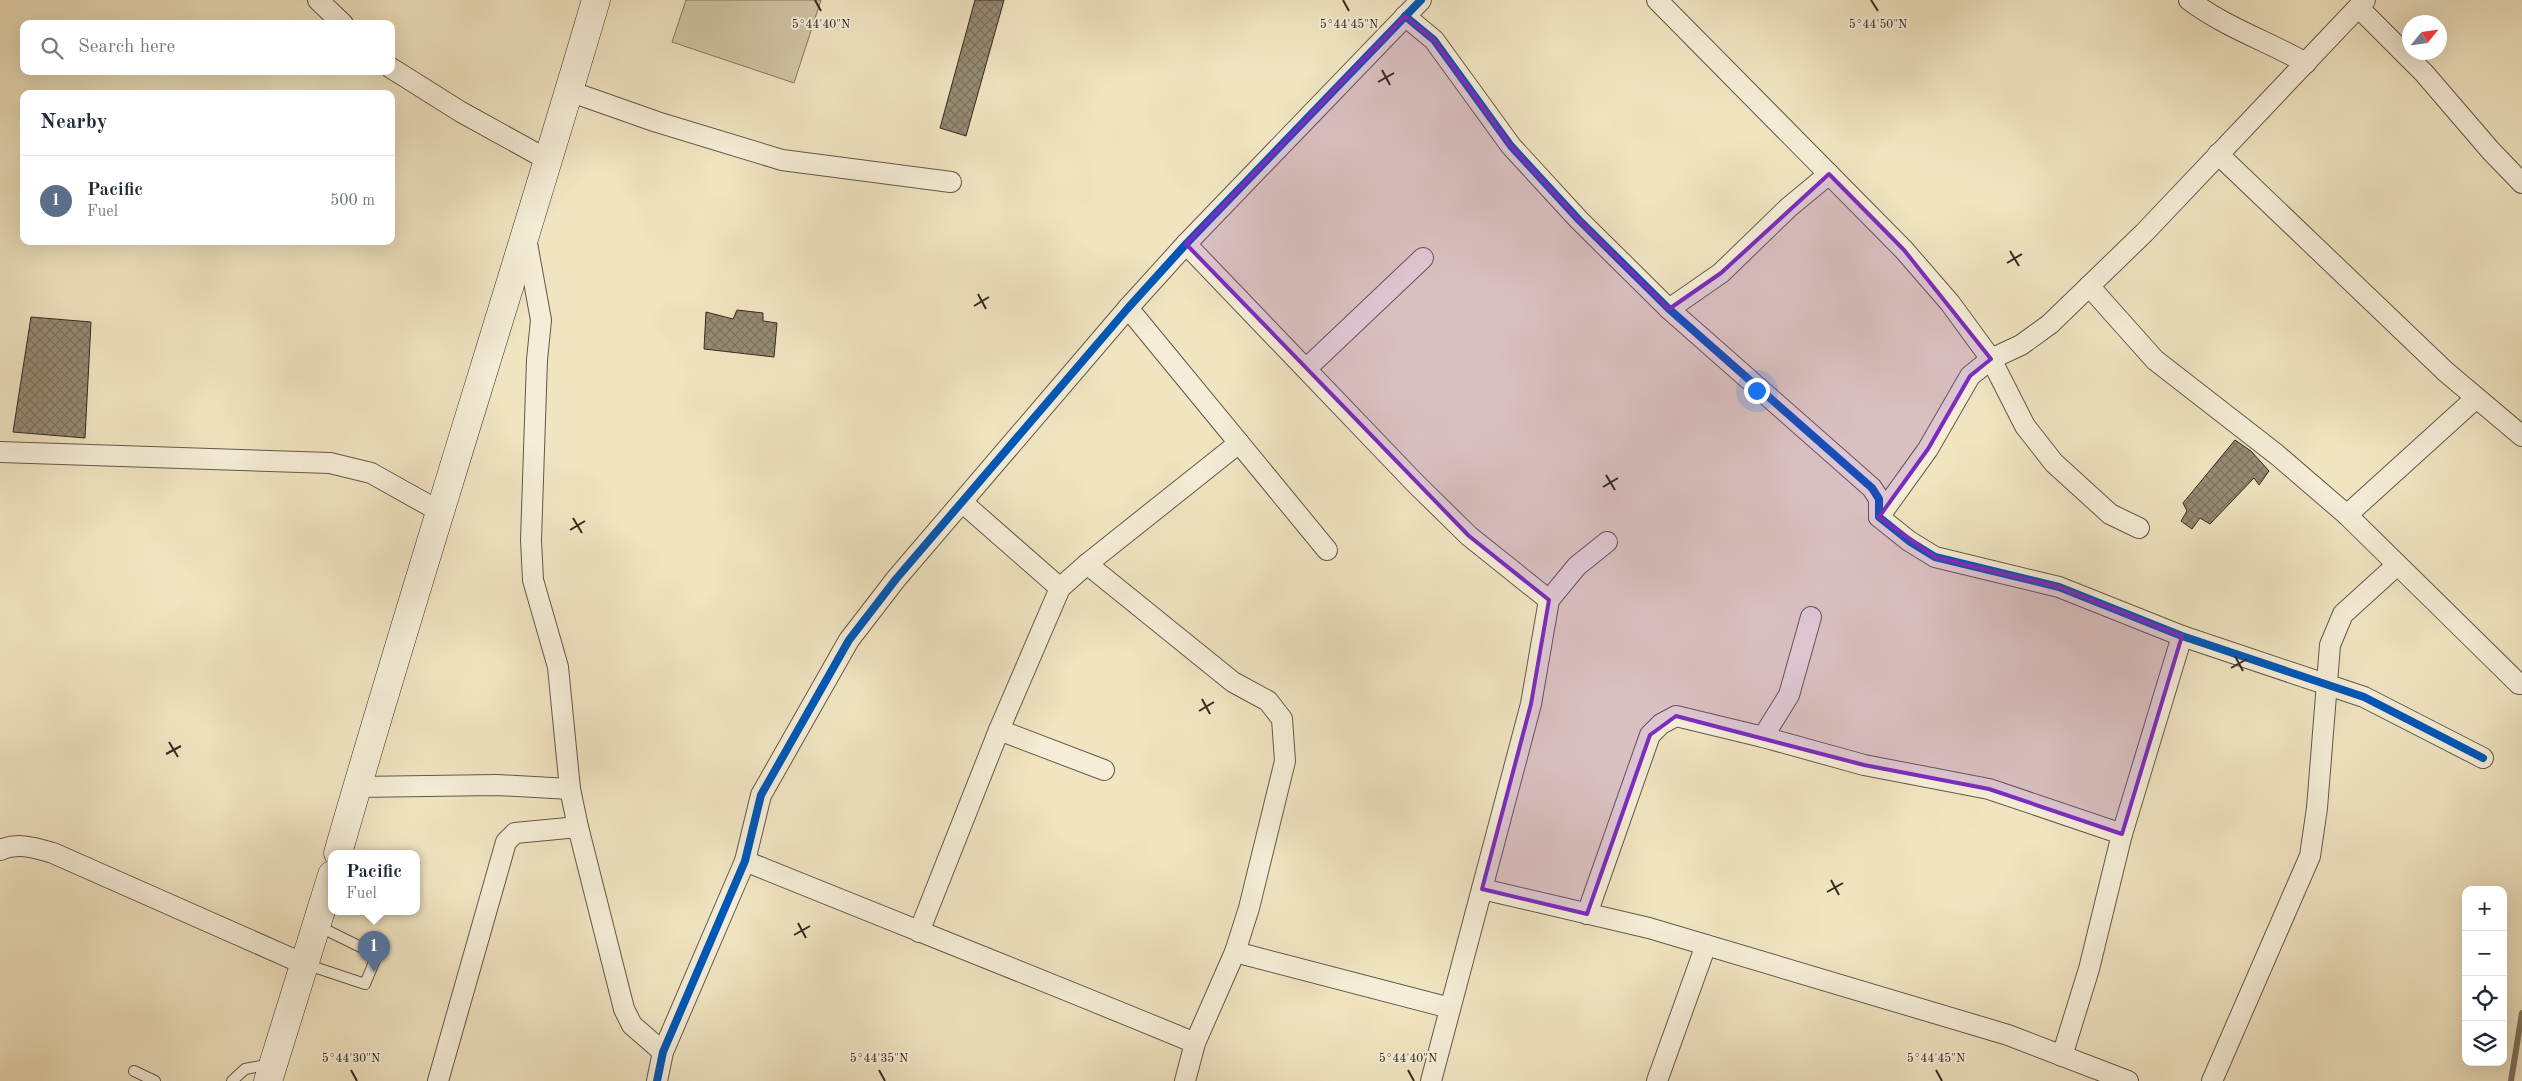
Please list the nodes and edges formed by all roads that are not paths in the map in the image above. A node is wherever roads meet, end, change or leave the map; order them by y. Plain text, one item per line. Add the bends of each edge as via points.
1 (318, 0) edge
2 (596, 0) edge
3 (1421, 0) edge
4 (1657, 0) edge
5 (2189, 0) edge
6 (2362, 4) edge
7 (1405, 16) junction
8 (339, 20) edge
9 (2306, 63) junction
10 (395, 71) edge
11 (569, 92) junction
12 (2218, 154) junction
13 (548, 160) junction
14 (1829, 174) junction
15 (951, 182) dead end
16 (2522, 183) edge
17 (526, 238) junction
18 (1186, 244) junction
19 (1423, 258) dead end
20 (2089, 286) junction
21 (1128, 308) junction
22 (1669, 309) junction
23 (1991, 359) junction
24 (1307, 368) junction
25 (2476, 398) junction
26 (2522, 436) edge
27 (1239, 443) junction
28 (0, 452) edge
29 (963, 504) junction
30 (439, 511) junction
31 (2347, 515) junction
32 (1878, 517) junction
33 (2139, 528) dead end
34 (1607, 542) dead end
35 (1327, 550) dead end
36 (1087, 564) junction
37 (2397, 565) junction
38 (1060, 588) junction
39 (1549, 600) junction
40 (1811, 617) dead end
41 (2182, 636) junction
42 (2522, 684) edge
43 (2327, 686) junction
44 (999, 730) junction
45 (1763, 737) junction
46 (2484, 758) dead end
47 (1104, 770) dead end
48 (357, 786) junction
49 (570, 789) junction
50 (578, 827) junction
51 (2122, 834) junction
52 (0, 850) edge
53 (339, 850) edge
54 (745, 861) junction
55 (328, 889) edge
56 (1482, 890) junction
57 (1587, 914) junction
58 (317, 926) junction
59 (918, 932) junction
60 (1706, 945) junction
61 (1235, 952) junction
62 (304, 964) junction
63 (1450, 1008) junction
64 (1195, 1043) junction
65 (663, 1052) junction
66 (2062, 1056) junction
67 (134, 1071) dead end
68 (271, 1072) edge
69 (2101, 1075) edge
70 (155, 1081) edge
71 (232, 1081) edge
72 (438, 1081) edge
73 (657, 1081) edge
74 (1185, 1081) edge
75 (1431, 1081) edge
76 (1657, 1081) edge
77 (2128, 1081) edge
78 (2212, 1081) edge

1 - 8 street
2 - 11 main road
3 - 7 street
4 - 14 street
5 - 9 street via 2242,32
6 - 9 street
6 - 16 street
7 - 18 street
7 - 22 street via 1434,40 1524,159 1579,220
9 - 12 street
10 - 13 street
11 - 13 main road
11 - 15 street via 782,160
12 - 20 street
12 - 25 street
13 - 17 main road
14 - 22 street via 1788,208 1721,273
14 - 23 street via 1904,250 1950,303
17 - 30 main road
17 - 49 street via 541,320 531,540 533,580 558,667
18 - 21 street
18 - 24 street
19 - 24 street
20 - 23 street via 2050,324 2021,345
20 - 31 street via 2155,360 2276,454
21 - 27 street
21 - 29 street
22 - 32 street via 1872,488 1878,499
23 - 32 street via 1970,376 1928,449
23 - 33 street via 2025,426 2054,463 2110,514
24 - 39 street via 1469,536
25 - 26 street
25 - 31 street
27 - 35 street
27 - 36 street
28 - 30 street via 330,463 371,473
29 - 38 street
29 - 54 street via 896,579 850,640 761,795
30 - 48 main road
31 - 37 street
32 - 41 street via 1935,557 2059,588
34 - 39 street via 1576,566
36 - 38 street
36 - 61 street via 1234,682 1268,701 1282,719 1285,761
37 - 42 street
37 - 43 street via 2343,614 2330,645
38 - 44 street
39 - 56 street via 1530,704
40 - 45 street via 1789,695
41 - 43 street
41 - 51 street
43 - 46 street via 2364,697
43 - 78 street via 2310,856
44 - 47 street
44 - 59 street
45 - 51 street via 1864,765 1989,790
45 - 57 street via 1676,716 1650,735
48 - 49 street
48 - 53 main road
49 - 50 street
50 - 65 street via 624,1009 632,1025
50 - 72 street via 515,833 506,842
51 - 66 street via 2089,969
52 - 62 street via 29,846 53,853
54 - 59 street
54 - 65 street
55 - 58 main road
56 - 57 street
56 - 63 street
57 - 60 street
58 - 62 main road
58 - 62 lane via 377,956 366,984
59 - 64 street
60 - 66 street via 2008,1035
60 - 76 street
61 - 63 street
61 - 64 street
62 - 68 main road
63 - 75 street
64 - 74 street
65 - 73 street
66 - 69 street
67 - 70 lane
68 - 71 lane via 245,1069
69 - 77 street

